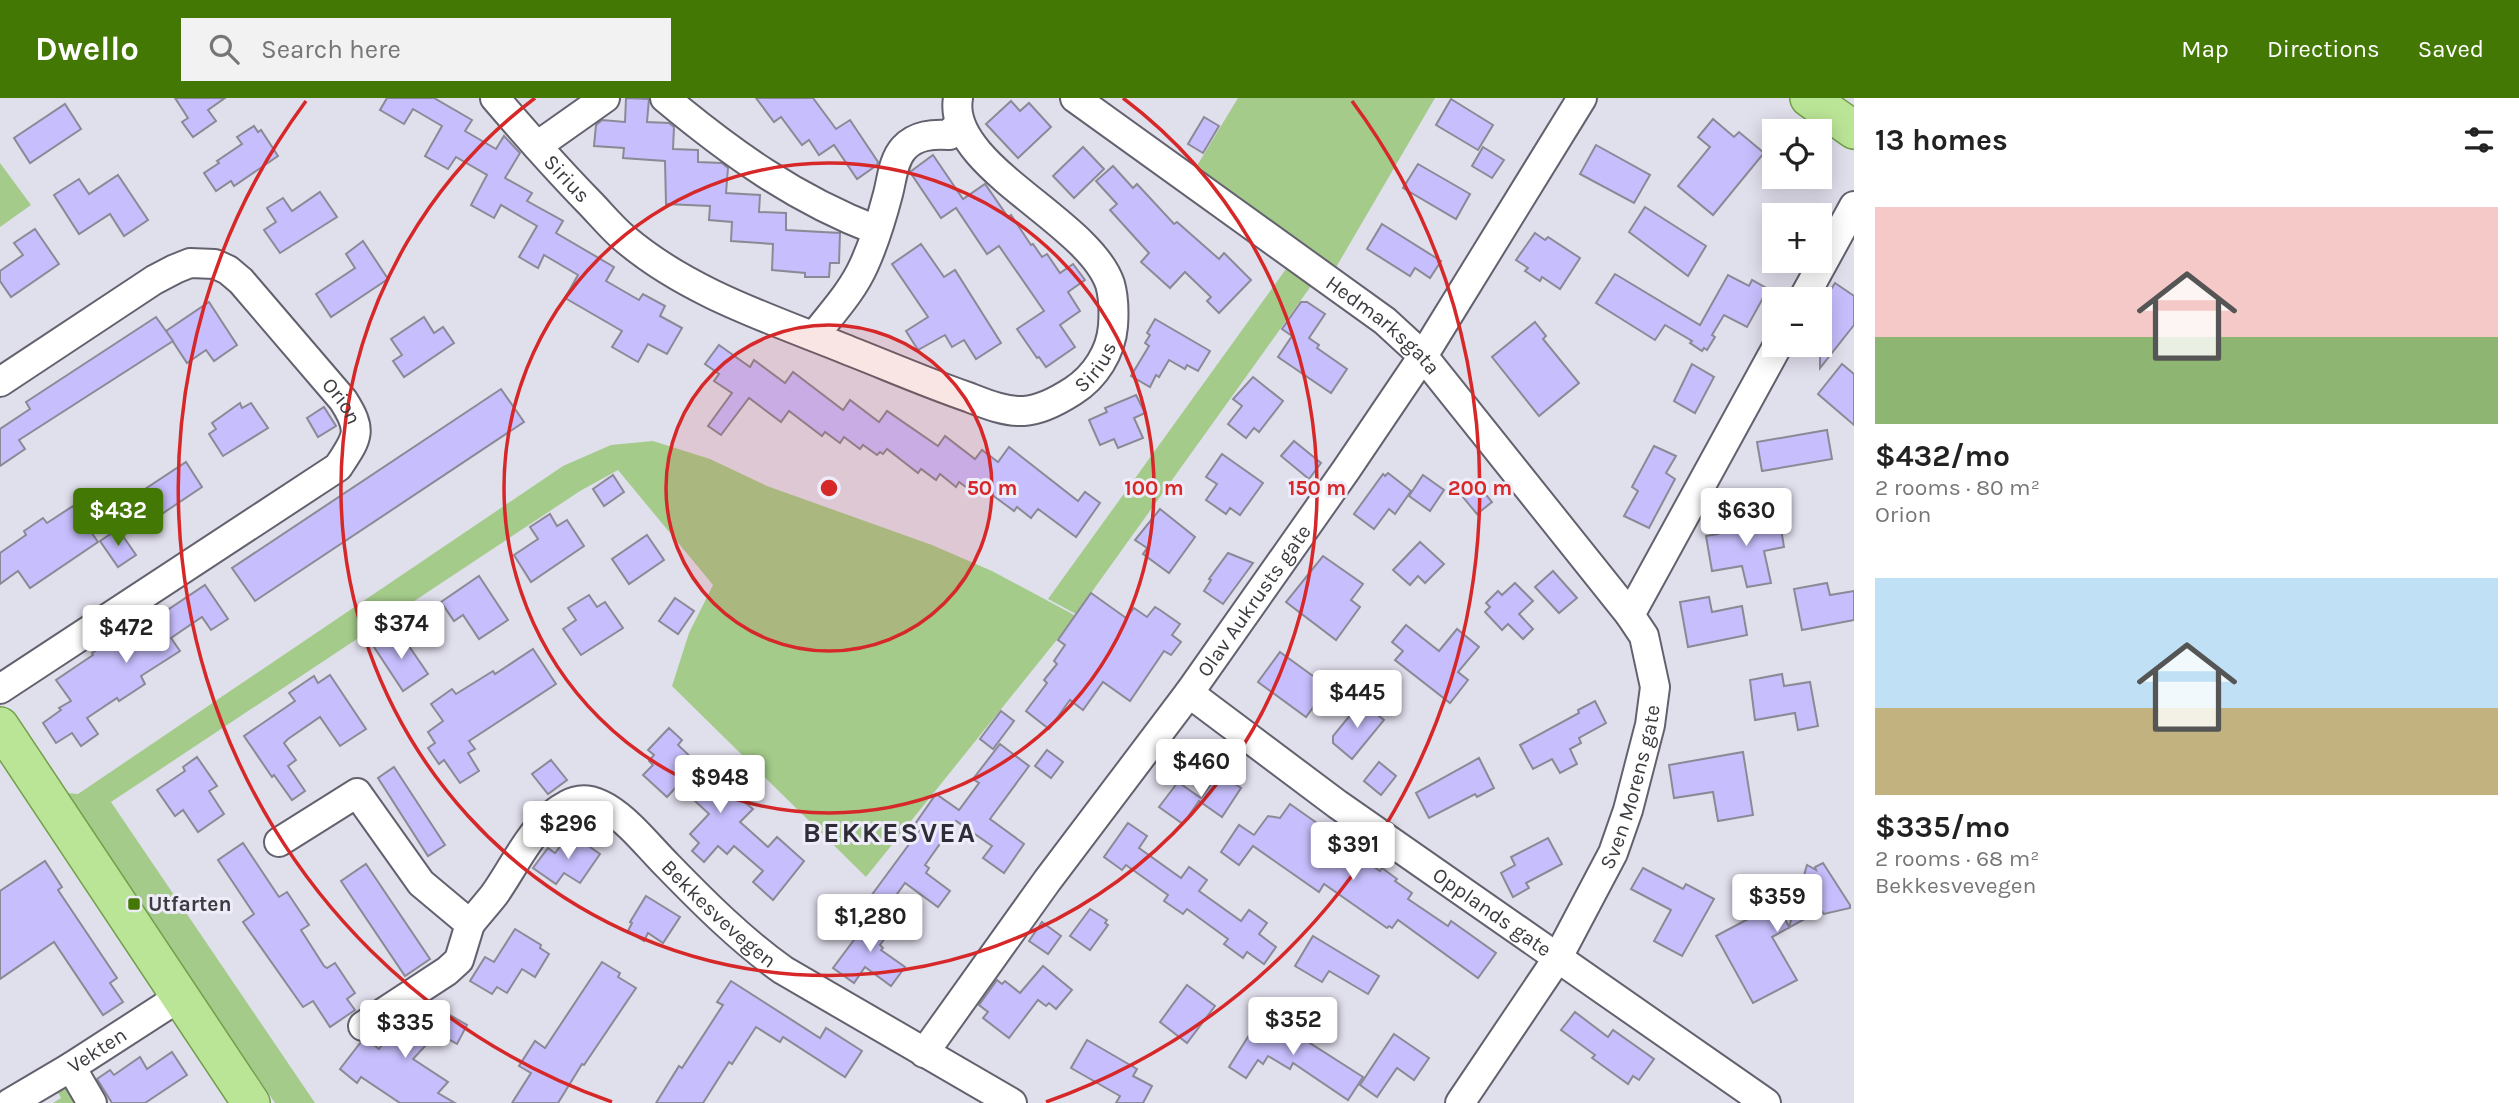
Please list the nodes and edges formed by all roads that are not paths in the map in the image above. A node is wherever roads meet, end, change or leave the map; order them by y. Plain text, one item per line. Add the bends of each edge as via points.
1 (495, 98) edge
2 (604, 98) edge
3 (665, 98) edge
4 (1075, 98) edge
5 (1582, 98) edge
6 (1810, 98) edge
7 (959, 111) edge
8 (1854, 130) edge
9 (537, 146) junction
10 (1854, 206) edge
11 (876, 230) junction
12 (1810, 287) edge
13 (814, 336) junction
14 (1423, 356) junction
15 (1771, 357) edge
16 (0, 382) edge
17 (1630, 615) junction
18 (0, 689) edge
19 (1189, 693) junction
20 (0, 726) edge
21 (279, 842) dead end
22 (470, 924) junction
23 (1558, 959) junction
24 (181, 996) junction
25 (363, 1026) dead end
26 (925, 1053) junction
27 (71, 1067) junction
28 (10, 1103) edge
29 (92, 1103) edge
30 (251, 1103) edge
31 (1012, 1103) edge
32 (1460, 1103) edge
33 (1766, 1103) edge

1 - 9 street, Sirius
2 - 9 street, Sirius
3 - 11 street via 755,169 846,219
4 - 14 street, Hedmarksgata via 1385,321
5 - 14 street, Olav Aukrusts gate
6 - 8 main road
7 - 11 street, Sirius via 949,135 918,138 898,157
7 - 13 street, Sirius via 970,143 1098,261 1110,284 1115,310 1112,338 1100,365 1082,386 1063,398 1026,411 1003,409
9 - 13 street, Sirius via 624,238 671,272
10 - 12 street
11 - 13 street, Sirius via 864,265
14 - 17 street, Hedmarksgata
14 - 19 street, Olav Aukrusts gate
15 - 17 street
16 - 18 street, Orion via 154,280 190,263 215,264 241,281 343,400 355,419 356,438 338,467
17 - 23 street, Sven Morens gate via 1644,636 1655,687 1650,725 1614,853
19 - 23 street, Opplands gate
19 - 26 street, Olav Aukrusts gate
20 - 24 main road
21 - 22 street via 357,793 421,883
22 - 25 street, Bekkesvevegen via 459,960
22 - 26 street, Bekkesvevegen via 536,832 567,804 583,799 623,820 707,906 765,957
23 - 32 street, Sven Morens gate
23 - 33 street, Opplands gate
24 - 27 street, Vekten
24 - 30 main road
26 - 31 street, Bekkesvevegen
27 - 28 street, Vekten
27 - 29 street

